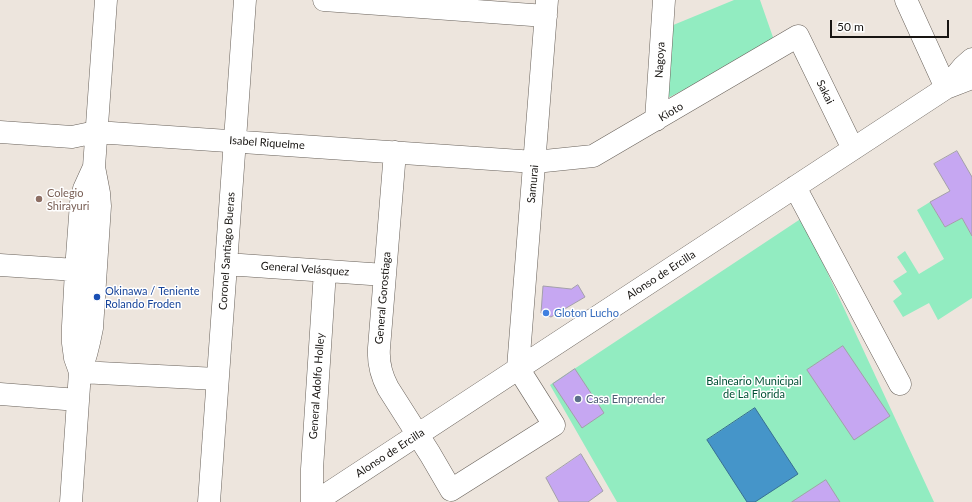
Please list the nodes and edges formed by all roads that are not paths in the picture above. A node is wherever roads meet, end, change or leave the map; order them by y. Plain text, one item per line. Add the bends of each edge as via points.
1 (106, 0) edge
2 (245, 0) edge
3 (324, 0) edge
4 (664, 0) edge
5 (906, 0) edge
6 (400, 3) edge
7 (546, 8) edge
8 (798, 36) joint
9 (972, 59) edge
10 (972, 78) edge
11 (946, 88) junction
12 (656, 120) junction
13 (0, 132) edge
14 (96, 132) junction
15 (235, 141) junction
16 (853, 149) junction
17 (395, 152) junction
18 (535, 162) junction
19 (795, 187) junction
20 (226, 264) junction
21 (0, 265) edge
22 (86, 270) junction
23 (325, 271) junction
24 (385, 275) junction
25 (518, 368) junction
26 (80, 372) junction
27 (218, 379) junction
28 (900, 384) dead end
29 (0, 394) edge
30 (78, 400) junction
31 (418, 434) junction
32 (322, 500) edge
33 (71, 502) edge
34 (209, 502) edge

1 - 14 street
2 - 15 street, Coronel Santiago Bueras
3 - 6 street
4 - 12 street, Nagoya
5 - 11 street
6 - 7 street
7 - 18 street, Samurai
8 - 12 street, Kioto
8 - 16 street, Sakai
9 - 11 street, Alonso de Ercilla
10 - 11 street, Alonso de Ercilla
11 - 16 street, Alonso de Ercilla
12 - 18 street, Kioto via 593,156
13 - 14 street, Isabel Riquelme via 72,137
14 - 15 street, Isabel Riquelme
14 - 22 street via 94,167 81,203
15 - 17 street, Isabel Riquelme
15 - 20 street, Coronel Santiago Bueras
16 - 19 street, Alonso de Ercilla
17 - 18 street, Isabel Riquelme
17 - 24 street, General Gorostiaga
18 - 25 street, Samurai
19 - 25 street, Alonso de Ercilla
19 - 28 street
20 - 23 street, General Velásquez
20 - 27 street, Coronel Santiago Bueras
21 - 22 street
22 - 26 street via 73,326 75,358
23 - 24 street, General Velásquez
23 - 32 street, General Adolfo Holley via 312,469
24 - 31 street, General Gorostiaga via 379,365 386,384
25 - 31 street, Alonso de Ercilla
25 - 31 street, General Gorostiaga via 554,425 451,490
26 - 27 street
26 - 30 street
27 - 34 street, Coronel Santiago Bueras
29 - 30 street
30 - 33 street
31 - 32 street, Alonso de Ercilla

